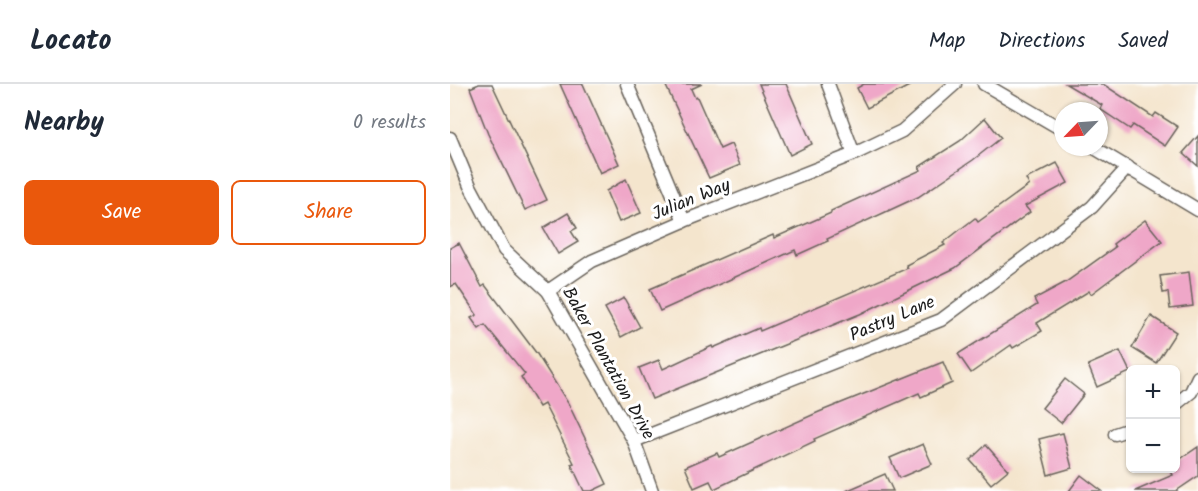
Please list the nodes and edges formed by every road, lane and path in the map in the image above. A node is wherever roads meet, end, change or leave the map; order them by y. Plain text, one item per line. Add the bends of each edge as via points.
1 (627, 84) edge
2 (828, 84) edge
3 (955, 84) edge
4 (984, 84) edge
5 (1054, 125) edge
6 (450, 138) edge
7 (854, 154) junction
8 (1108, 156) edge
9 (1128, 167) junction
10 (1198, 210) edge
11 (684, 221) junction
12 (548, 291) junction
13 (1198, 377) edge
14 (1180, 401) edge
15 (1126, 430) edge
16 (1114, 434) dead end
17 (634, 441) junction
18 (652, 491) edge

1 - 11 street
2 - 7 street
3 - 7 street, Julian Way via 902,130
4 - 5 street
6 - 12 street, Baker Plantation Drive via 504,250
7 - 11 street, Julian Way
8 - 9 street
9 - 10 street
9 - 17 street, Pastry Lane via 1092,207 941,320
11 - 12 street, Julian Way via 592,261
12 - 17 street, Baker Plantation Drive
13 - 14 street via 1191,392
15 - 16 street
17 - 18 street, Baker Plantation Drive

